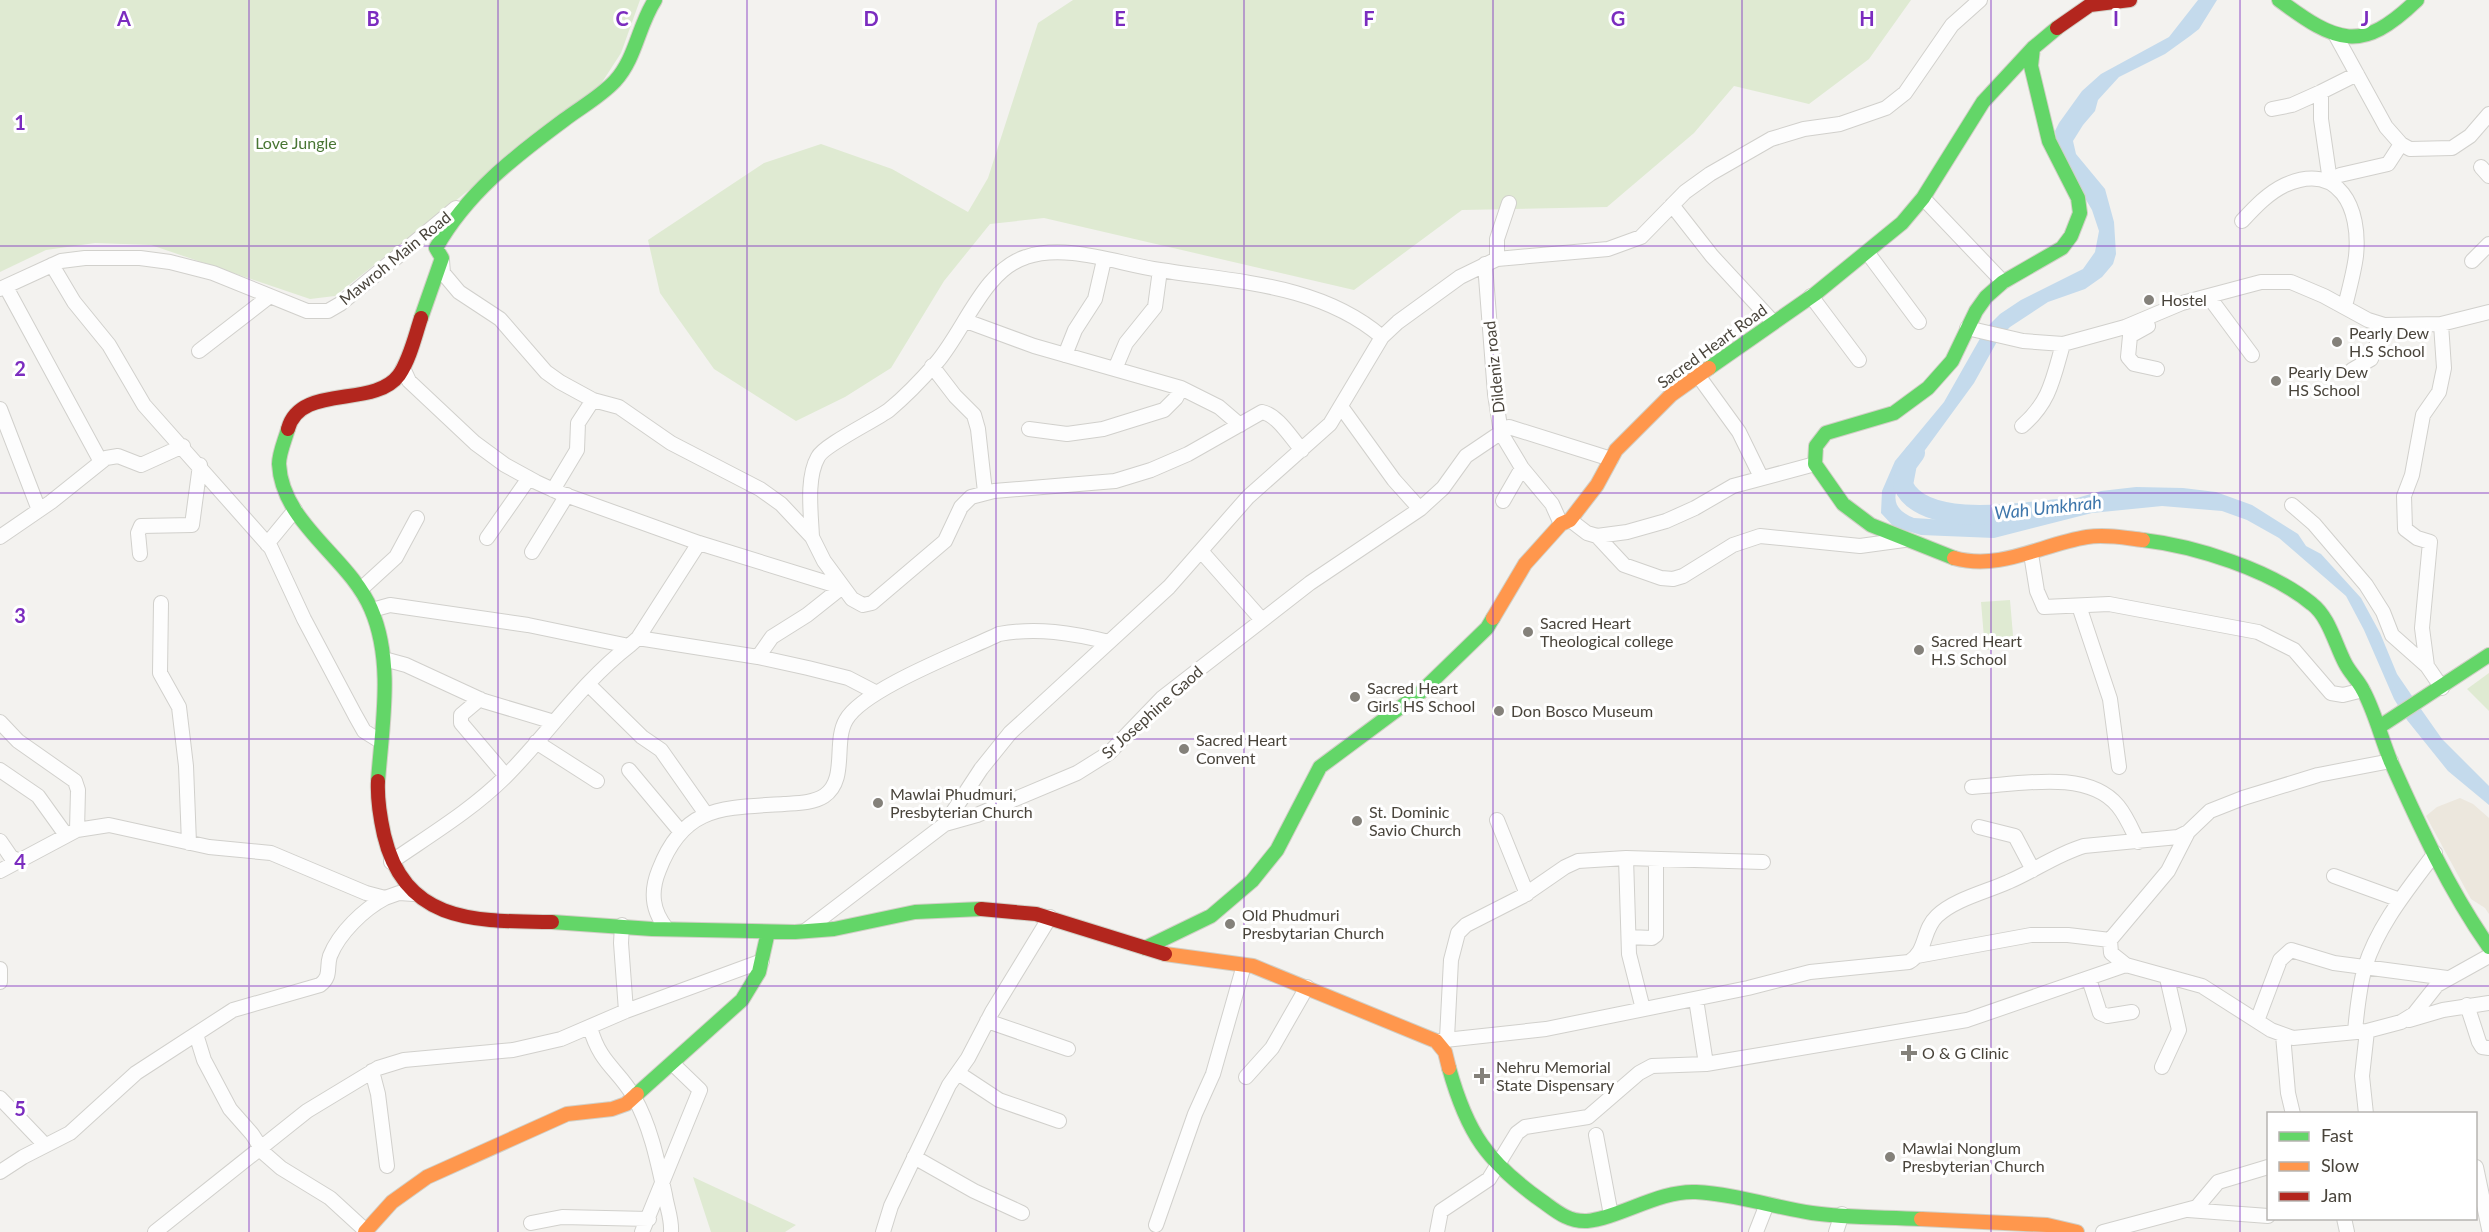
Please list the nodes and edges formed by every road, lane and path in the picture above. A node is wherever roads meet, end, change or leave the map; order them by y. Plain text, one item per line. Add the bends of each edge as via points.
1 (656, 0) edge
2 (1980, 0) edge
3 (2130, 0) edge
4 (2282, 0) edge
5 (2417, 0) edge
6 (2088, 2) edge
7 (2336, 36) junction
8 (2033, 48) junction
9 (2356, 74) junction
10 (2321, 92) junction
11 (2272, 110) dead end
12 (2489, 114) edge
13 (2401, 144) junction
14 (2335, 178) junction
15 (476, 191) junction
16 (1923, 198) junction
17 (1509, 203) dead end
18 (1672, 205) junction
19 (2242, 220) dead end
20 (2489, 244) edge
21 (1867, 252) junction
22 (442, 258) junction
23 (1104, 260) junction
24 (2472, 261) dead end
25 (1491, 262) junction
26 (52, 265) junction
27 (1160, 270) junction
28 (2003, 282) junction
29 (3, 288) edge
30 (270, 296) junction
31 (1811, 297) junction
32 (2209, 297) junction
33 (2344, 306) junction
34 (2161, 312) junction
35 (2489, 312) edge
36 (966, 321) junction
37 (1773, 322) junction
38 (1918, 322) dead end
39 (2441, 324) junction
40 (2384, 325) junction
41 (1973, 330) junction
42 (1382, 337) junction
43 (2063, 344) junction
44 (199, 351) dead end
45 (1065, 355) junction
46 (2252, 355) dead end
47 (1859, 360) dead end
48 (932, 366) junction
49 (403, 368) junction
50 (1115, 369) junction
51 (2157, 369) dead end
52 (2352, 370) dead end
53 (1697, 374) junction
54 (1181, 388) junction
55 (593, 400) junction
56 (1342, 408) junction
57 (0, 409) edge
58 (1240, 425) junction
59 (2022, 426) dead end
60 (1029, 429) dead end
61 (1501, 433) junction
62 (183, 446) junction
63 (1302, 450) junction
64 (1611, 459) junction
65 (101, 462) junction
66 (1815, 464) junction
67 (200, 465) junction
68 (1522, 468) junction
69 (1761, 477) junction
70 (529, 478) junction
71 (553, 490) junction
72 (985, 492) junction
73 (567, 495) junction
74 (1503, 501) dead end
75 (2292, 505) dead end
76 (1420, 508) junction
77 (39, 510) junction
78 (295, 510) junction
79 (417, 518) dead end
80 (1565, 522) junction
81 (1, 535) edge
82 (1597, 536) junction
83 (812, 537) junction
84 (487, 538) dead end
85 (1909, 539) junction
86 (699, 543) junction
87 (267, 544) junction
88 (1201, 551) junction
89 (532, 552) dead end
90 (140, 554) dead end
91 (2031, 554) junction
92 (842, 588) junction
93 (361, 589) junction
94 (161, 603) dead end
95 (2079, 606) junction
96 (372, 610) junction
97 (1262, 620) junction
98 (634, 642) junction
99 (1109, 642) junction
100 (2489, 655) edge
101 (758, 657) junction
102 (384, 659) junction
103 (2427, 666) junction
104 (588, 684) junction
105 (2442, 688) junction
106 (2363, 690) junction
107 (875, 692) junction
108 (480, 699) junction
109 (0, 722) edge
110 (554, 722) junction
111 (2379, 727) junction
112 (380, 741) junction
113 (536, 742) junction
114 (2391, 761) junction
115 (2119, 767) dead end
116 (0, 770) edge
117 (629, 770) dead end
118 (506, 776) junction
119 (597, 782) dead end
120 (1972, 787) dead end
121 (705, 814) junction
122 (1497, 820) dead end
123 (945, 824) junction
124 (1979, 827) dead end
125 (680, 831) junction
126 (71, 832) junction
127 (2188, 832) junction
128 (0, 842) edge
129 (2138, 842) junction
130 (189, 843) junction
131 (2435, 854) junction
132 (1626, 858) junction
133 (1656, 859) junction
134 (17, 860) junction
135 (391, 862) junction
136 (1763, 862) dead end
137 (2033, 870) junction
138 (0, 871) edge
139 (2334, 876) dead end
140 (414, 894) junction
141 (1527, 894) junction
142 (385, 897) junction
143 (2400, 900) junction
144 (1050, 917) junction
145 (622, 925) junction
146 (667, 929) junction
147 (806, 931) junction
148 (768, 932) junction
149 (1629, 937) junction
150 (2110, 940) junction
151 (2489, 947) edge
152 (1145, 948) junction
153 (1917, 956) junction
154 (2489, 956) edge
155 (762, 961) junction
156 (1244, 964) junction
157 (2126, 966) junction
158 (2365, 966) junction
159 (0, 969) edge
160 (2167, 978) junction
161 (2447, 978) junction
162 (2090, 979) junction
163 (0, 982) edge
164 (1306, 987) junction
165 (1696, 999) junction
166 (2489, 1003) edge
167 (2467, 1005) junction
168 (1642, 1009) junction
169 (626, 1011) junction
170 (2132, 1012) dead end
171 (987, 1021) junction
172 (2257, 1021) junction
173 (2401, 1023) junction
174 (590, 1027) junction
175 (2361, 1031) junction
176 (196, 1034) junction
177 (2283, 1035) junction
178 (1442, 1040) junction
179 (2489, 1048) edge
180 (1068, 1049) dead end
181 (672, 1063) junction
182 (1706, 1064) junction
183 (2162, 1067) dead end
184 (372, 1071) junction
185 (958, 1073) junction
186 (1246, 1077) dead end
187 (0, 1098) edge
188 (634, 1098) junction
189 (2293, 1112) edge
190 (2366, 1112) edge
191 (1059, 1121) dead end
192 (1596, 1136) dead end
193 (45, 1145) junction
194 (260, 1148) junction
195 (914, 1157) junction
196 (387, 1166) dead end
197 (2480, 1166) edge
198 (1498, 1167) junction
199 (2267, 1167) edge
200 (0, 1172) edge
201 (663, 1178) junction
202 (1767, 1204) junction
203 (2186, 1210) junction
204 (1022, 1213) dead end
205 (1842, 1214) junction
206 (1611, 1215) junction
207 (2267, 1216) edge
208 (649, 1219) junction
209 (1591, 1220) junction
210 (531, 1222) dead end
211 (1156, 1225) dead end
212 (2489, 1228) edge
213 (365, 1231) edge
214 (155, 1232) edge
215 (642, 1232) edge
216 (671, 1232) edge
217 (883, 1232) edge
218 (1437, 1232) edge
219 (1576, 1232) edge
220 (1756, 1232) edge
221 (1836, 1232) edge
222 (2076, 1232) edge
223 (2103, 1232) edge

1 - 15 street via 634,54 615,81
2 - 18 street via 1952,25 1918,76 1895,102 1867,116 1771,140 1710,174
3 - 6 street
4 - 7 street via 2307,21
5 - 7 street via 2381,30 2358,38
6 - 8 street, Sacred Heart Road
7 - 9 street
8 - 16 street, Sacred Heart Road via 1983,102
8 - 28 street via 2031,66 2049,141 2078,198 2080,213 2062,248
9 - 10 street
9 - 13 street via 2389,132
10 - 11 street
10 - 14 street via 2321,119
12 - 13 street via 2470,136 2452,148 2410,148
13 - 14 street via 2388,164
14 - 19 street via 2313,178 2285,185
14 - 33 street via 2354,222 2356,256
15 - 22 street via 442,235 436,248
15 - 30 street, Mawroh Main Road via 328,311 307,311
16 - 21 street, Sacred Heart Road via 1902,223
16 - 28 street
17 - 25 street, Dildeniz road
18 - 25 street via 1641,237 1608,249
18 - 37 street via 1712,256
20 - 24 street
21 - 31 street, Sacred Heart Road
21 - 38 street
22 - 49 street
22 - 55 street via 443,273 459,292 500,319 546,372
23 - 27 street
23 - 36 street via 1046,252 1012,262 999,270
23 - 45 street via 1095,299
25 - 42 street via 1440,291
25 - 61 street, Dildeniz road via 1495,394
26 - 29 street, Mawroh Main Road
26 - 30 street, Mawroh Main Road via 85,258 170,262 213,273
26 - 62 street via 74,302 109,345 144,405
27 - 42 street via 1274,287 1342,310
27 - 50 street via 1155,307 1126,343
28 - 41 street via 1976,311
29 - 65 street
30 - 44 street
31 - 37 street, Sacred Heart Road
31 - 47 street
32 - 33 street via 2260,282 2291,282
32 - 34 street
32 - 46 street
33 - 40 street
34 - 43 street via 2125,327
34 - 51 street via 2156,322 2128,340 2130,361
35 - 39 street
36 - 45 street
36 - 48 street
37 - 53 street, Sacred Heart Road
39 - 40 street
39 - 103 street via 2444,368 2439,392 2425,409 2404,496 2405,529 2430,542 2421,628
40 - 52 street via 2371,359
41 - 43 street
41 - 66 street via 1928,388 1894,413 1826,433 1816,446
42 - 56 street
43 - 59 street via 2044,404
45 - 50 street
48 - 72 street via 974,415
48 - 83 street via 889,409 820,453 813,468
49 - 70 street via 409,381 475,443
49 - 78 street via 384,387 310,403 288,424 279,462 282,483
50 - 54 street
53 - 64 street, Sacred Heart Road via 1671,395
53 - 69 street via 1739,432
54 - 58 street via 1219,406
54 - 60 street via 1164,410 1104,429 1067,434
55 - 71 street via 578,423 580,445
55 - 83 street via 619,407 671,443 760,489 781,504
56 - 63 street
56 - 76 street via 1394,480
57 - 77 street
58 - 63 street via 1262,412 1269,413
58 - 72 street via 1188,454 1115,481
61 - 64 street via 1516,427
61 - 68 street, Dildeniz road
61 - 76 street, Sr Josephine Gaod via 1466,456 1443,488
62 - 65 street via 141,465 113,455
62 - 67 street
63 - 88 street via 1248,496
64 - 80 street, Sacred Heart Road via 1597,485
65 - 77 street
66 - 69 street
66 - 85 street via 1843,504 1871,525
67 - 87 street
67 - 90 street via 192,525 141,526
68 - 74 street
68 - 80 street, Dildeniz road
69 - 82 street via 1733,486 1666,521
70 - 71 street
70 - 84 street
71 - 73 street
72 - 92 street via 971,496 945,541 872,603 857,603
73 - 86 street
73 - 89 street
75 - 103 street via 2314,524 2366,585 2392,635
76 - 97 street, Sr Josephine Gaod
77 - 81 street
78 - 87 street
78 - 93 street
79 - 93 street via 396,557
80 - 82 street
80 - 152 street, Sacred Heart Road via 1516,575 1487,628 1421,692 1320,767 1277,850 1251,881 1211,916
82 - 85 street via 1624,566 1674,579 1733,545 1760,536 1860,546
83 - 92 street
85 - 91 street via 1965,561
86 - 92 street
86 - 98 street
87 - 112 street via 354,715 364,731
88 - 97 street
88 - 99 street via 1169,587
91 - 95 street via 2044,607
91 - 106 street via 2086,537 2110,536 2169,543 2258,572 2320,611
92 - 101 street via 772,637
93 - 96 street
94 - 130 street via 160,673 179,707
95 - 106 street via 2109,604 2258,632 2294,650 2331,693 2343,695
95 - 115 street via 2110,699
96 - 98 street via 390,605
96 - 102 street
97 - 123 street, Sr Josephine Gaod via 1162,698 1099,760 977,815
98 - 101 street
98 - 104 street
99 - 107 street via 1054,630 999,634
99 - 123 street via 1010,733
100 - 105 street
101 - 107 street via 848,678
102 - 108 street
102 - 112 street
103 - 105 street
104 - 110 street
104 - 121 street via 642,737 661,750
105 - 111 street
106 - 111 street
107 - 121 street via 845,721 836,782 822,797
108 - 110 street
108 - 118 street via 461,715 461,723
109 - 126 street via 18,741 75,781 78,790
110 - 113 street
111 - 114 street
112 - 135 street via 377,796
113 - 118 street
113 - 119 street
114 - 127 street via 2318,775 2243,798 2210,812
114 - 131 street
116 - 126 street via 38,796
117 - 125 street
118 - 135 street
120 - 129 street via 2068,782 2086,785 2117,805
121 - 125 street
122 - 141 street
123 - 147 street, Sr Josephine Gaod
124 - 137 street via 2015,836
125 - 146 street via 666,853 654,886 657,916
126 - 130 street via 109,825
126 - 134 street
127 - 129 street
127 - 150 street via 2168,871
128 - 134 street
129 - 137 street via 2084,846
130 - 142 street via 271,853 366,893
131 - 143 street
131 - 151 street
132 - 133 street
132 - 141 street via 1571,863
132 - 149 street
133 - 136 street
133 - 149 street via 1656,935
134 - 138 street
135 - 140 street
137 - 153 street via 1943,912 1927,928
139 - 143 street
140 - 142 street
140 - 145 street via 459,915 502,921
141 - 178 street via 1466,925 1458,933
142 - 176 street via 338,942 331,955 328,977 320,985 233,1010
143 - 158 street
144 - 147 street via 987,909 915,912
144 - 152 street
144 - 171 street
145 - 146 street
145 - 169 street
146 - 148 street
147 - 148 street
148 - 155 street
149 - 168 street via 1629,954
150 - 153 street via 2031,935
150 - 157 street via 2111,953
152 - 156 street
153 - 165 street via 1909,962 1810,972
154 - 161 street
155 - 169 street
155 - 181 street via 742,1000
156 - 164 street
156 - 211 street via 1213,1074
157 - 160 street
157 - 162 street
158 - 161 street
158 - 172 street via 2334,963 2291,950 2284,953
158 - 175 street
159 - 163 street
160 - 172 street via 2202,986
160 - 183 street via 2179,1030
161 - 173 street
162 - 170 street via 2100,1013 2107,1016
162 - 182 street via 1966,1020
164 - 178 street
164 - 186 street via 1277,1041
165 - 168 street
165 - 182 street
166 - 167 street
167 - 173 street
167 - 179 street via 2479,1042
168 - 178 street via 1546,1029
169 - 174 street
171 - 180 street
171 - 185 street
172 - 177 street
173 - 175 street
174 - 184 street via 524,1048 420,1057
174 - 188 street via 604,1061
175 - 177 street via 2308,1038
175 - 190 street
176 - 193 street via 136,1073 70,1133
176 - 194 street via 204,1059 230,1109
177 - 189 street
178 - 198 street via 1465,1120
181 - 188 street
181 - 201 street via 700,1090
182 - 198 street via 1652,1066 1588,1117 1525,1127 1517,1133
184 - 194 street via 307,1111
184 - 196 street
185 - 191 street via 999,1100
185 - 195 street
187 - 193 street
188 - 201 street
188 - 213 street via 618,1108 567,1114 427,1177 392,1202
192 - 206 street
193 - 200 street
194 - 213 street via 281,1168 330,1198
194 - 214 street
195 - 204 street
195 - 217 street
197 - 212 street
198 - 209 street via 1550,1209 1578,1222
198 - 218 street via 1489,1179 1441,1211
199 - 203 street via 2218,1182 2201,1205
201 - 208 street
201 - 216 street
202 - 205 street
202 - 206 street via 1692,1192
202 - 220 street
203 - 207 street
203 - 223 street
205 - 221 street
205 - 222 street via 2047,1225
206 - 209 street
208 - 210 street via 562,1217
208 - 215 street
209 - 219 street

